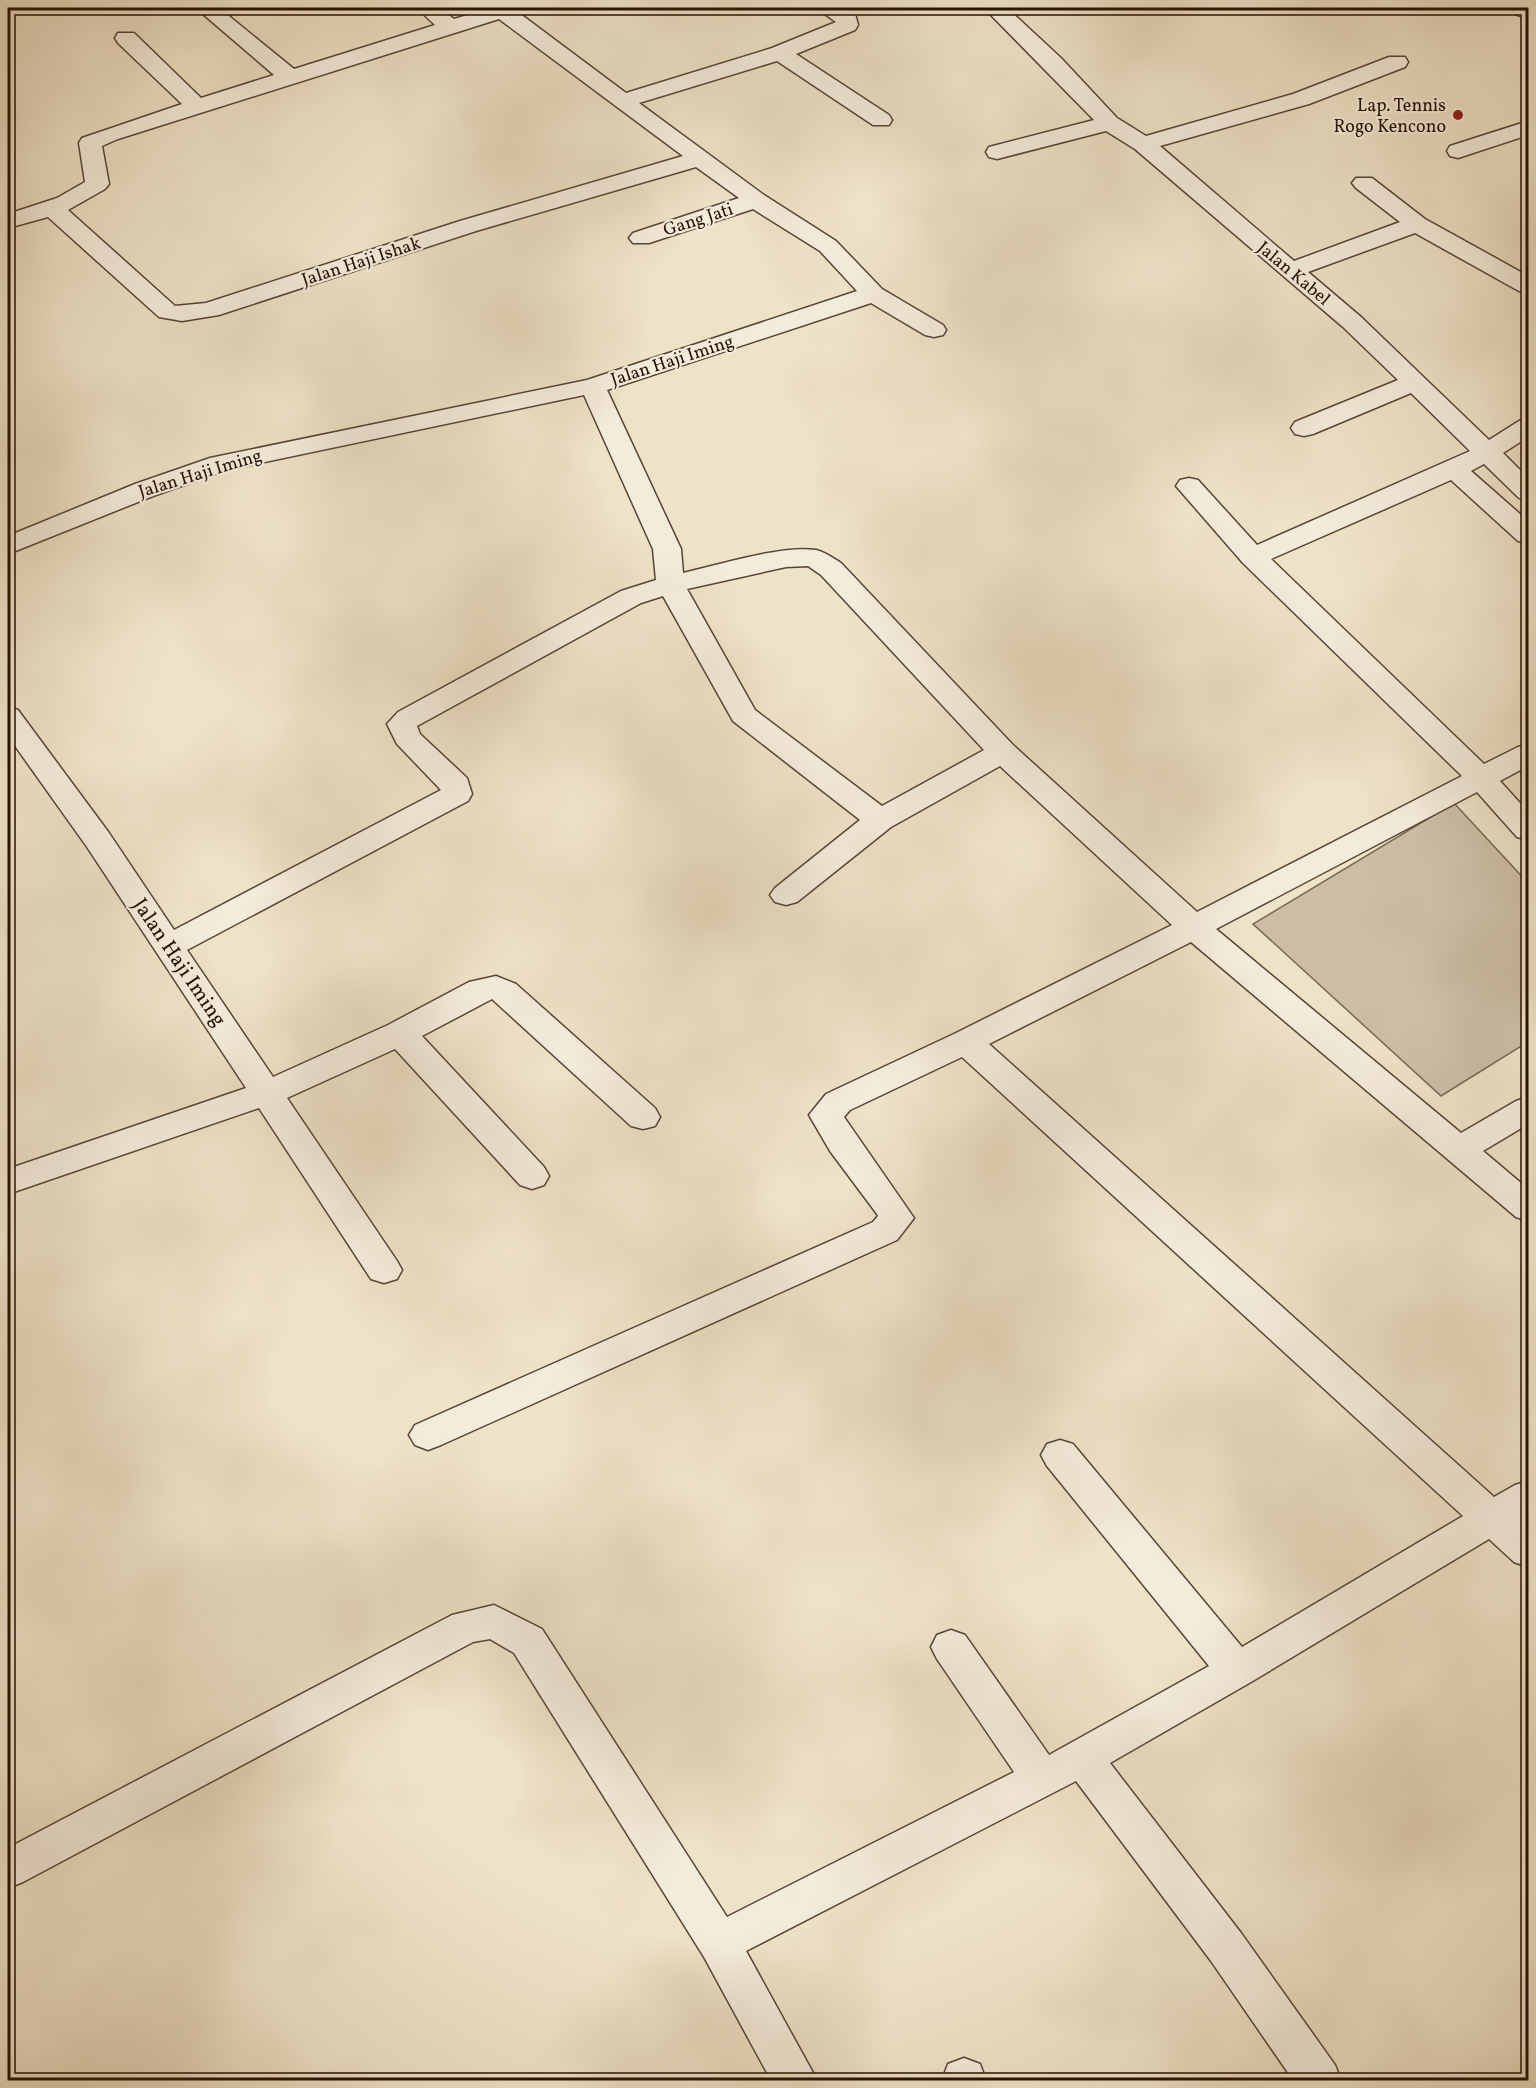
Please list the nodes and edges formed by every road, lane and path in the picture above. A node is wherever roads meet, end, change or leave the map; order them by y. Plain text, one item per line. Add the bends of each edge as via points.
1 (207, 8) edge
2 (427, 8) edge
3 (829, 8) edge
4 (995, 8) edge
5 (1517, 8) edge
6 (508, 9) edge
7 (1528, 13) edge
8 (451, 28) junction
9 (126, 38) dead end
10 (780, 53) junction
11 (1396, 62) dead end
12 (292, 79) junction
13 (621, 101) junction
14 (198, 108) junction
15 (881, 120) dead end
16 (1109, 123) junction
17 (1528, 128) edge
18 (1143, 144) junction
19 (1458, 151) dead end
20 (997, 152) dead end
21 (700, 158) junction
22 (1364, 183) dead end
23 (756, 200) junction
24 (53, 209) junction
25 (8, 221) edge
26 (1417, 224) junction
27 (641, 238) dead end
28 (1292, 270) junction
29 (1528, 286) edge
30 (873, 294) junction
31 (934, 330) dead end
32 (1416, 382) junction
33 (593, 386) junction
34 (1528, 426) edge
35 (1304, 428) dead end
36 (1486, 453) junction
37 (1454, 468) junction
38 (1189, 486) dead end
39 (1528, 492) edge
40 (1528, 535) edge
41 (8, 546) edge
42 (1253, 556) junction
43 (670, 585) junction
44 (8, 716) edge
45 (1003, 752) junction
46 (1528, 754) edge
47 (1481, 778) junction
48 (880, 820) junction
49 (1528, 830) edge
50 (786, 895) dead end
51 (1194, 927) junction
52 (169, 946) junction
53 (400, 1033) junction
54 (966, 1042) junction
55 (267, 1093) junction
56 (1528, 1109) edge
57 (643, 1117) dead end
58 (1459, 1150) junction
59 (532, 1176) dead end
60 (8, 1182) edge
61 (1528, 1208) edge
62 (384, 1270) dead end
63 (428, 1435) dead end
64 (1060, 1455) dead end
65 (1528, 1496) edge
66 (1494, 1517) junction
67 (1528, 1551) edge
68 (951, 1647) dead end
69 (1238, 1670) junction
70 (1082, 1758) junction
71 (1042, 1779) junction
72 (8, 1869) edge
73 (719, 1943) junction
74 (795, 2080) edge
75 (1319, 2080) edge

1 - 12 street
2 - 8 street
3 - 10 street via 847,19 847,25
4 - 16 street, Jalan Kabel
5 - 7 street
6 - 8 street
6 - 13 street
8 - 12 street
9 - 14 street
10 - 13 street
10 - 15 street
11 - 18 street via 1301,99
12 - 14 street
13 - 21 street
14 - 24 street via 90,143 97,184 84,195
16 - 18 street, Jalan Kabel
16 - 20 street
17 - 19 street
18 - 28 street, Jalan Kabel
21 - 23 street
21 - 24 street, Jalan Haji Ishak via 468,226 210,310 182,314 168,312
22 - 26 street
23 - 27 street, Gang Jati
23 - 30 street via 843,259
24 - 25 street
26 - 28 street
26 - 29 street
28 - 32 street, Jalan Kabel
30 - 31 street
30 - 33 street, Jalan Haji Iming
32 - 35 street
32 - 36 street, Jalan Kabel
33 - 41 street, Jalan Haji Iming via 219,464
33 - 43 street via 667,549
34 - 36 street
36 - 37 street
36 - 39 street, Jalan Kabel
37 - 40 street
37 - 42 street
38 - 42 street
42 - 47 street
43 - 45 street via 794,557 825,563
43 - 48 street via 743,715
43 - 52 street via 631,597 408,718 402,724 407,738 456,785 457,794
44 - 52 street, Jalan Haji Iming
45 - 48 street
45 - 51 street
46 - 47 street
47 - 49 street
47 - 51 street
48 - 50 street
51 - 54 street
51 - 58 street
52 - 55 street, Jalan Haji Iming
53 - 55 street
53 - 57 street via 480,990 496,987
53 - 59 street
54 - 63 street via 857,1091 826,1115 834,1133 897,1218 885,1231
54 - 66 street
55 - 60 street
55 - 62 street, Jalan Haji Iming
56 - 58 street
58 - 61 street
64 - 69 street
65 - 66 street
66 - 67 street
66 - 69 street
68 - 71 street
69 - 70 street
70 - 71 street
70 - 75 street via 1226,1947
71 - 73 street
72 - 73 street via 466,1627 494,1622 528,1641
73 - 74 street

